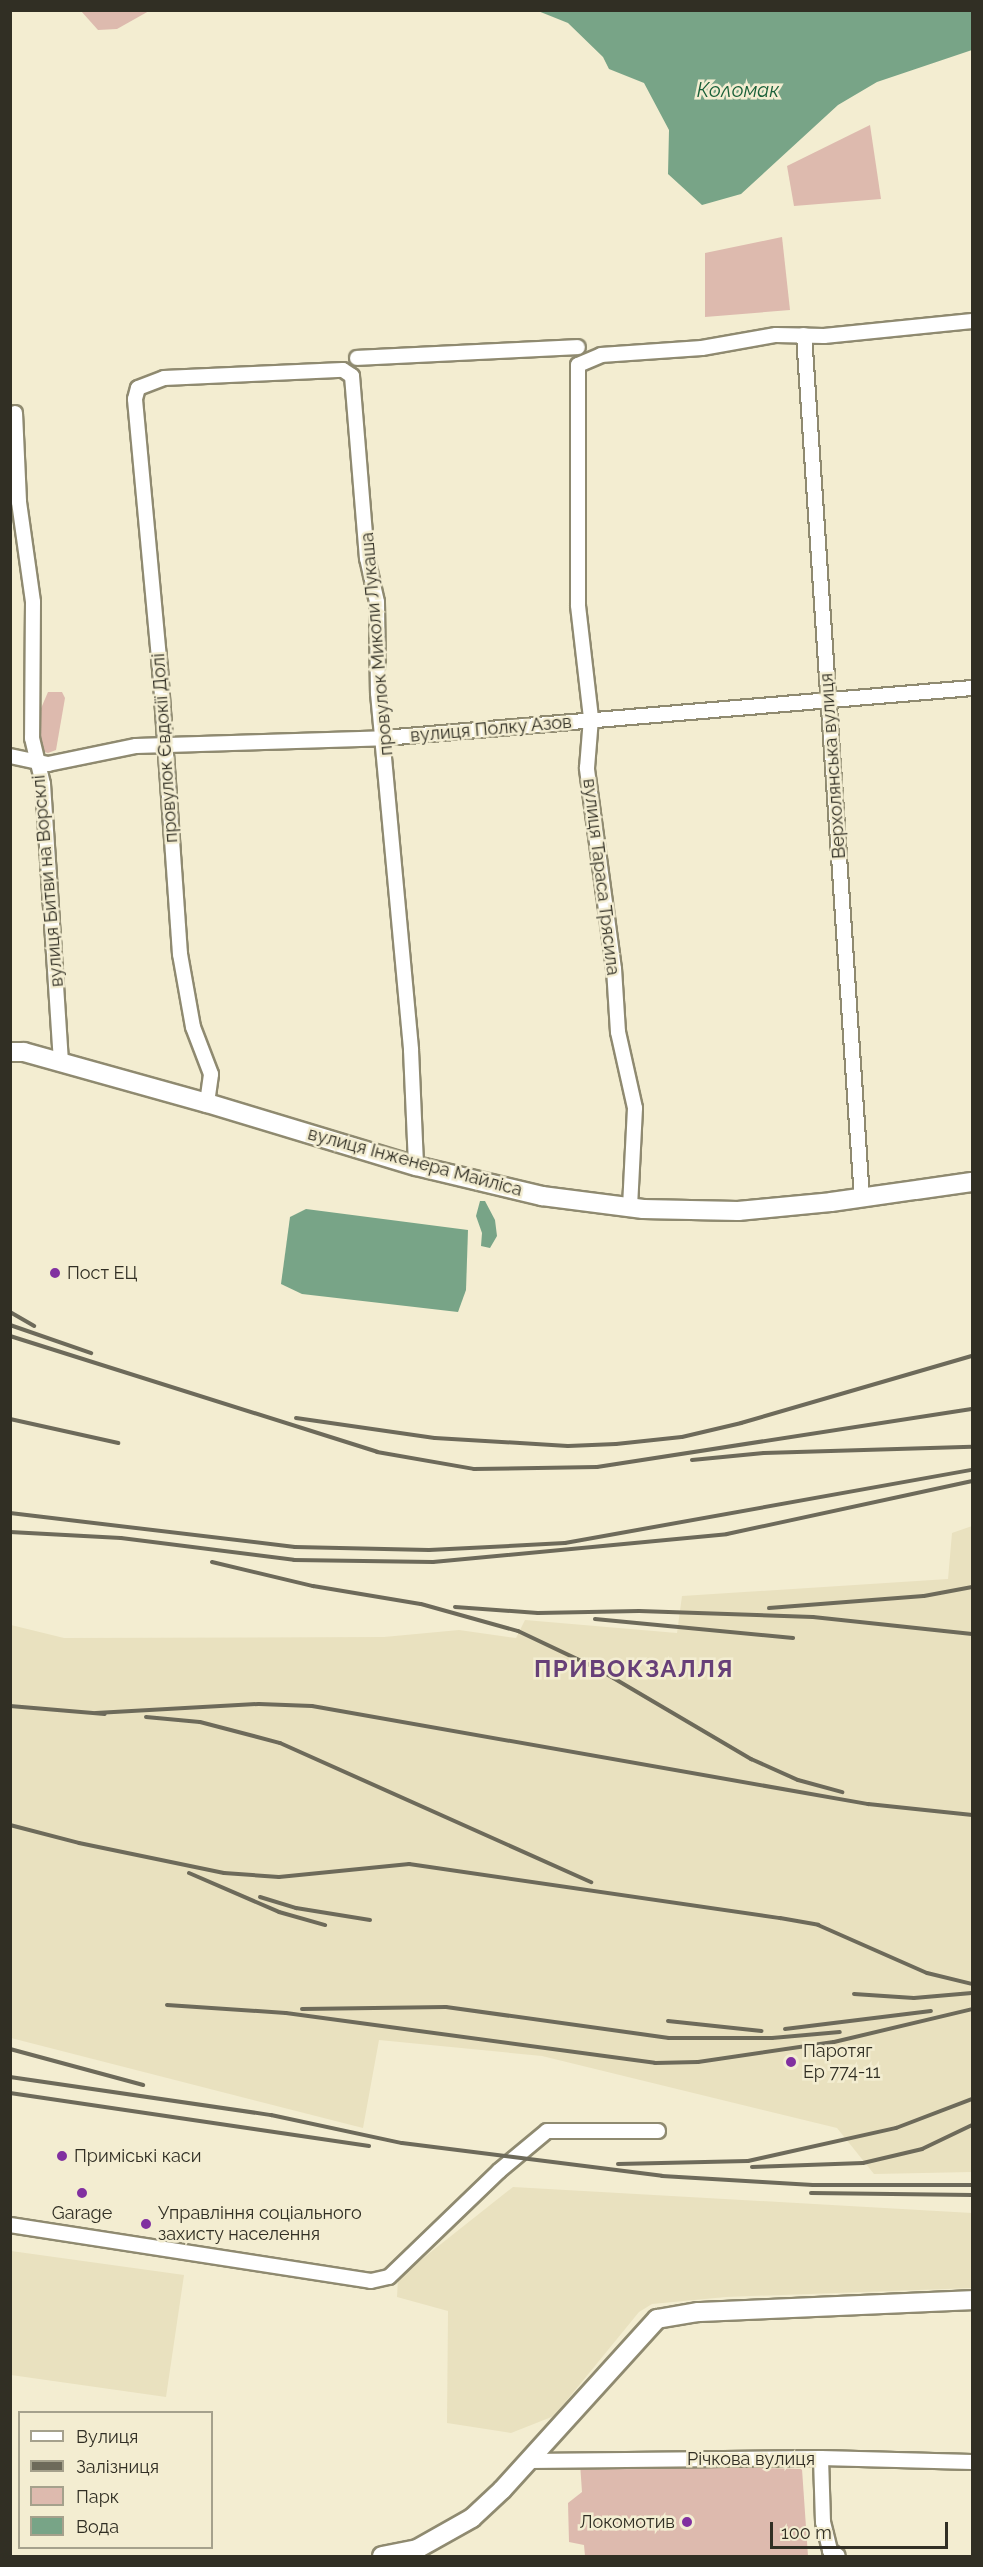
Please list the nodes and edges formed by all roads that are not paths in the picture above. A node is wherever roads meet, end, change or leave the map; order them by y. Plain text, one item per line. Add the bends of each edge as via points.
1 (972, 321) edge
2 (804, 335) junction
3 (578, 347) dead end
4 (357, 358) dead end
5 (138, 388) joint
6 (15, 413) dead end
7 (972, 688) edge
8 (828, 699) junction
9 (591, 718) junction
10 (384, 738) junction
11 (165, 747) junction
12 (10, 756) edge
13 (35, 759) junction
14 (10, 1052) edge
15 (61, 1063) junction
16 (207, 1103) junction
17 (416, 1166) junction
18 (972, 1182) edge
19 (862, 1198) junction
20 (630, 1207) junction
21 (658, 2130) dead end
22 (10, 2225) edge
23 (972, 2300) edge
24 (821, 2458) junction
25 (529, 2461) junction
26 (972, 2462) edge
27 (382, 2556) edge
28 (838, 2556) edge

1 - 2 street
2 - 8 street, Верхолянська вулиця
2 - 9 street, вулиця Тараса Трясила via 601,355 578,365 578,605
3 - 4 street
5 - 10 street, провулок Миколи Лукаша via 164,378 322,369 343,370 352,376 367,558 377,602 378,693
5 - 11 street, провулок Євдокії Долі via 135,399
6 - 13 street, вулиця Битви на Ворсклі via 19,502 33,602
7 - 8 street, вулиця Полку Азов
8 - 9 street, вулиця Полку Азов
8 - 19 street, Верхолянська вулиця
9 - 10 street, вулиця Полку Азов
9 - 20 street, вулиця Тараса Трясила via 586,768 590,807 614,969 618,1032 635,1108
10 - 11 street, вулиця Полку Азов
10 - 17 street, провулок Миколи Лукаша via 412,1061
11 - 13 street, вулиця Полку Азов via 136,746 48,764
11 - 16 street, провулок Євдокії Долі via 180,954 193,1027 211,1074
12 - 13 street, вулиця Полку Азов
13 - 15 street, вулиця Битви на Ворсклі via 43,784
14 - 15 street, вулиця Інженера Майліса
15 - 16 street, вулиця Інженера Майліса
16 - 17 street, вулиця Інженера Майліса
17 - 20 street, вулиця Інженера Майліса via 542,1196
18 - 19 street, вулиця Інженера Майліса
19 - 20 street, вулиця Інженера Майліса via 738,1211
21 - 22 street via 547,2131 499,2171 389,2277 371,2281
23 - 25 street via 698,2312 657,2319
24 - 25 street, Річкова вулиця
24 - 26 street, Річкова вулиця
24 - 28 street via 823,2522 830,2551
25 - 27 street via 472,2518 417,2549

